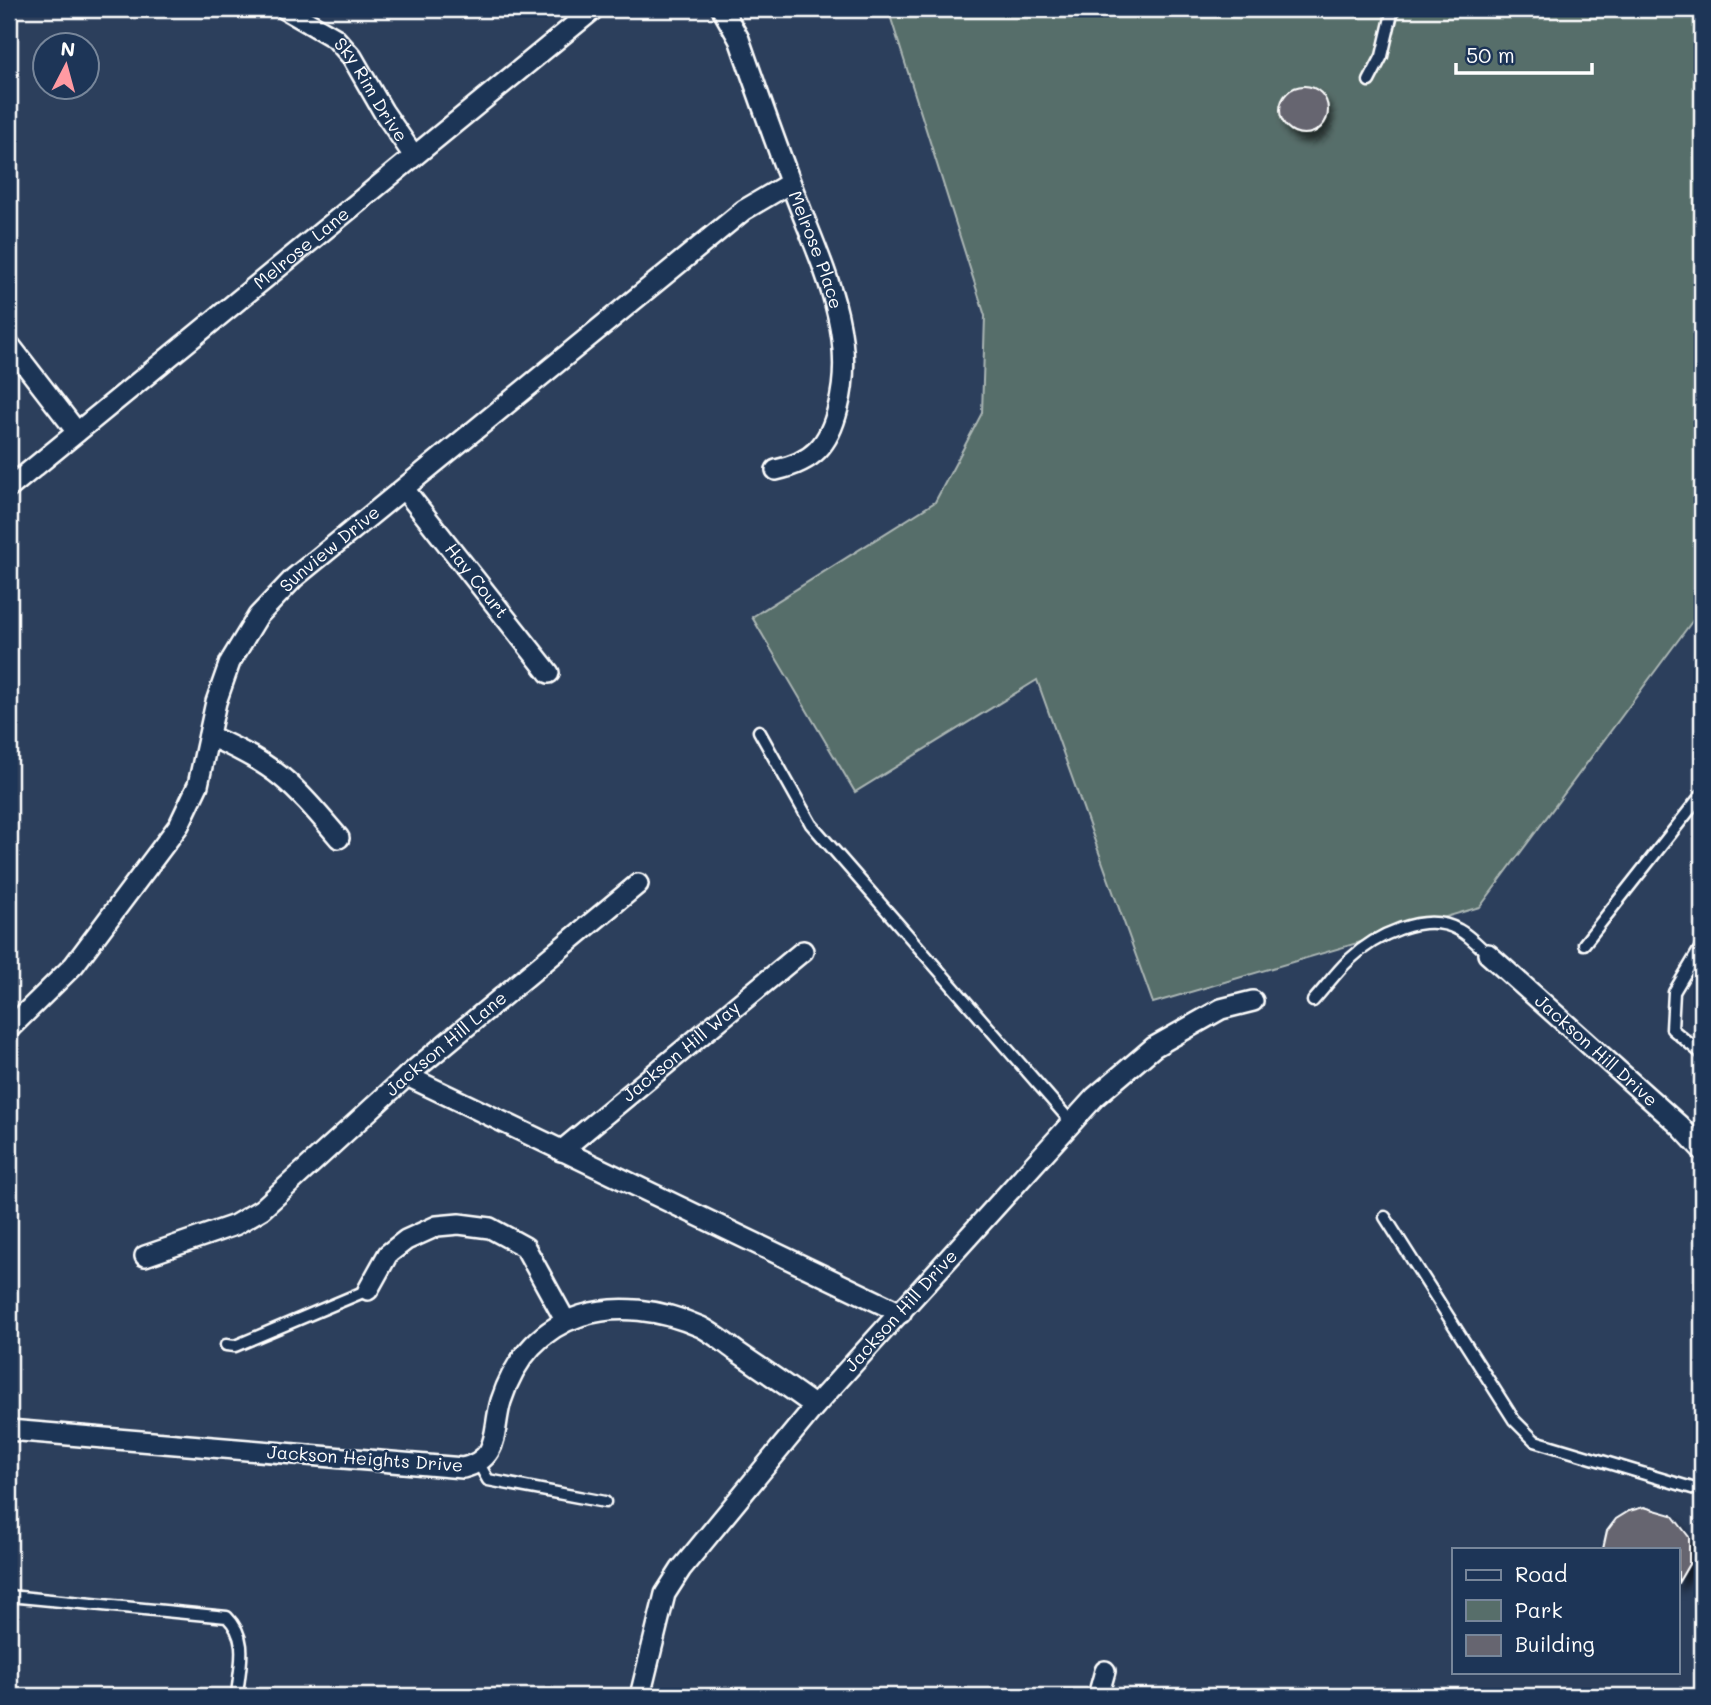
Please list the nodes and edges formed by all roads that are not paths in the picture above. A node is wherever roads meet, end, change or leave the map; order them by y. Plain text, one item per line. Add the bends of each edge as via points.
1 (285, 9) edge
2 (594, 9) edge
3 (722, 9) edge
4 (1393, 9) edge
5 (1368, 81) dead end
6 (414, 156) junction
7 (790, 183) junction
8 (9, 344) edge
9 (77, 432) junction
10 (776, 470) dead end
11 (9, 488) edge
12 (404, 489) junction
13 (549, 673) dead end
14 (759, 731) dead end
15 (209, 736) junction
16 (1702, 794) edge
17 (339, 838) dead end
18 (638, 884) dead end
19 (1584, 944) dead end
20 (1702, 945) edge
21 (803, 951) dead end
22 (1488, 954) joint
23 (1253, 1001) dead end
24 (1313, 1001) dead end
25 (9, 1029) edge
26 (1702, 1054) edge
27 (407, 1076) junction
28 (1072, 1123) junction
29 (1702, 1150) edge
30 (561, 1151) junction
31 (1385, 1217) dead end
32 (145, 1256) dead end
33 (368, 1290) joint
34 (901, 1313) junction
35 (565, 1320) junction
36 (226, 1345) dead end
37 (815, 1406) junction
38 (9, 1430) edge
39 (479, 1464) junction
40 (1702, 1491) edge
41 (604, 1502) dead end
42 (9, 1596) edge
43 (1105, 1671) dead end
44 (237, 1696) edge
45 (640, 1696) edge
46 (1098, 1696) edge

1 - 6 street, Sky Rim Drive via 335,38 352,57
2 - 6 street, Melrose Lane
3 - 7 street, Melrose Place via 739,39
4 - 5 lane via 1382,56
6 - 9 street, Melrose Lane
7 - 10 street, Melrose Place via 836,306 845,372 826,443 798,465
7 - 12 street, Sunview Drive via 744,210
8 - 9 street
9 - 11 street, Melrose Lane
12 - 13 street, Hay Court
12 - 15 street, Sunview Drive via 294,578 258,617 222,681
14 - 28 lane via 811,824
15 - 17 street via 260,759 282,775
15 - 25 street, Sunview Drive via 198,785 179,825 74,965
16 - 19 lane
18 - 27 street, Jackson Hill Lane
20 - 26 lane via 1674,992 1672,1029
21 - 30 street, Jackson Hill Way
22 - 24 lane via 1457,928 1432,923 1408,926 1349,960
22 - 29 street, Jackson Hill Drive
23 - 28 street, Jackson Hill Drive via 1221,1009 1154,1047
27 - 30 street
27 - 32 street, Jackson Hill Lane via 262,1209 235,1225
28 - 34 street, Jackson Hill Drive
30 - 34 street
31 - 40 lane via 1526,1434 1547,1445
33 - 35 street via 388,1254 406,1240 437,1226 490,1228 525,1247
33 - 36 lane via 235,1346
34 - 37 street, Jackson Hill Drive
35 - 37 street, Jackson Heights Drive via 587,1313 647,1311 702,1328
35 - 39 street, Jackson Heights Drive via 537,1338 517,1363 501,1402 492,1449
37 - 45 street, Jackson Hill Drive via 665,1594
38 - 39 street, Jackson Heights Drive via 463,1468
39 - 41 lane via 488,1480
42 - 44 lane via 227,1618 239,1629 242,1640
43 - 46 street

